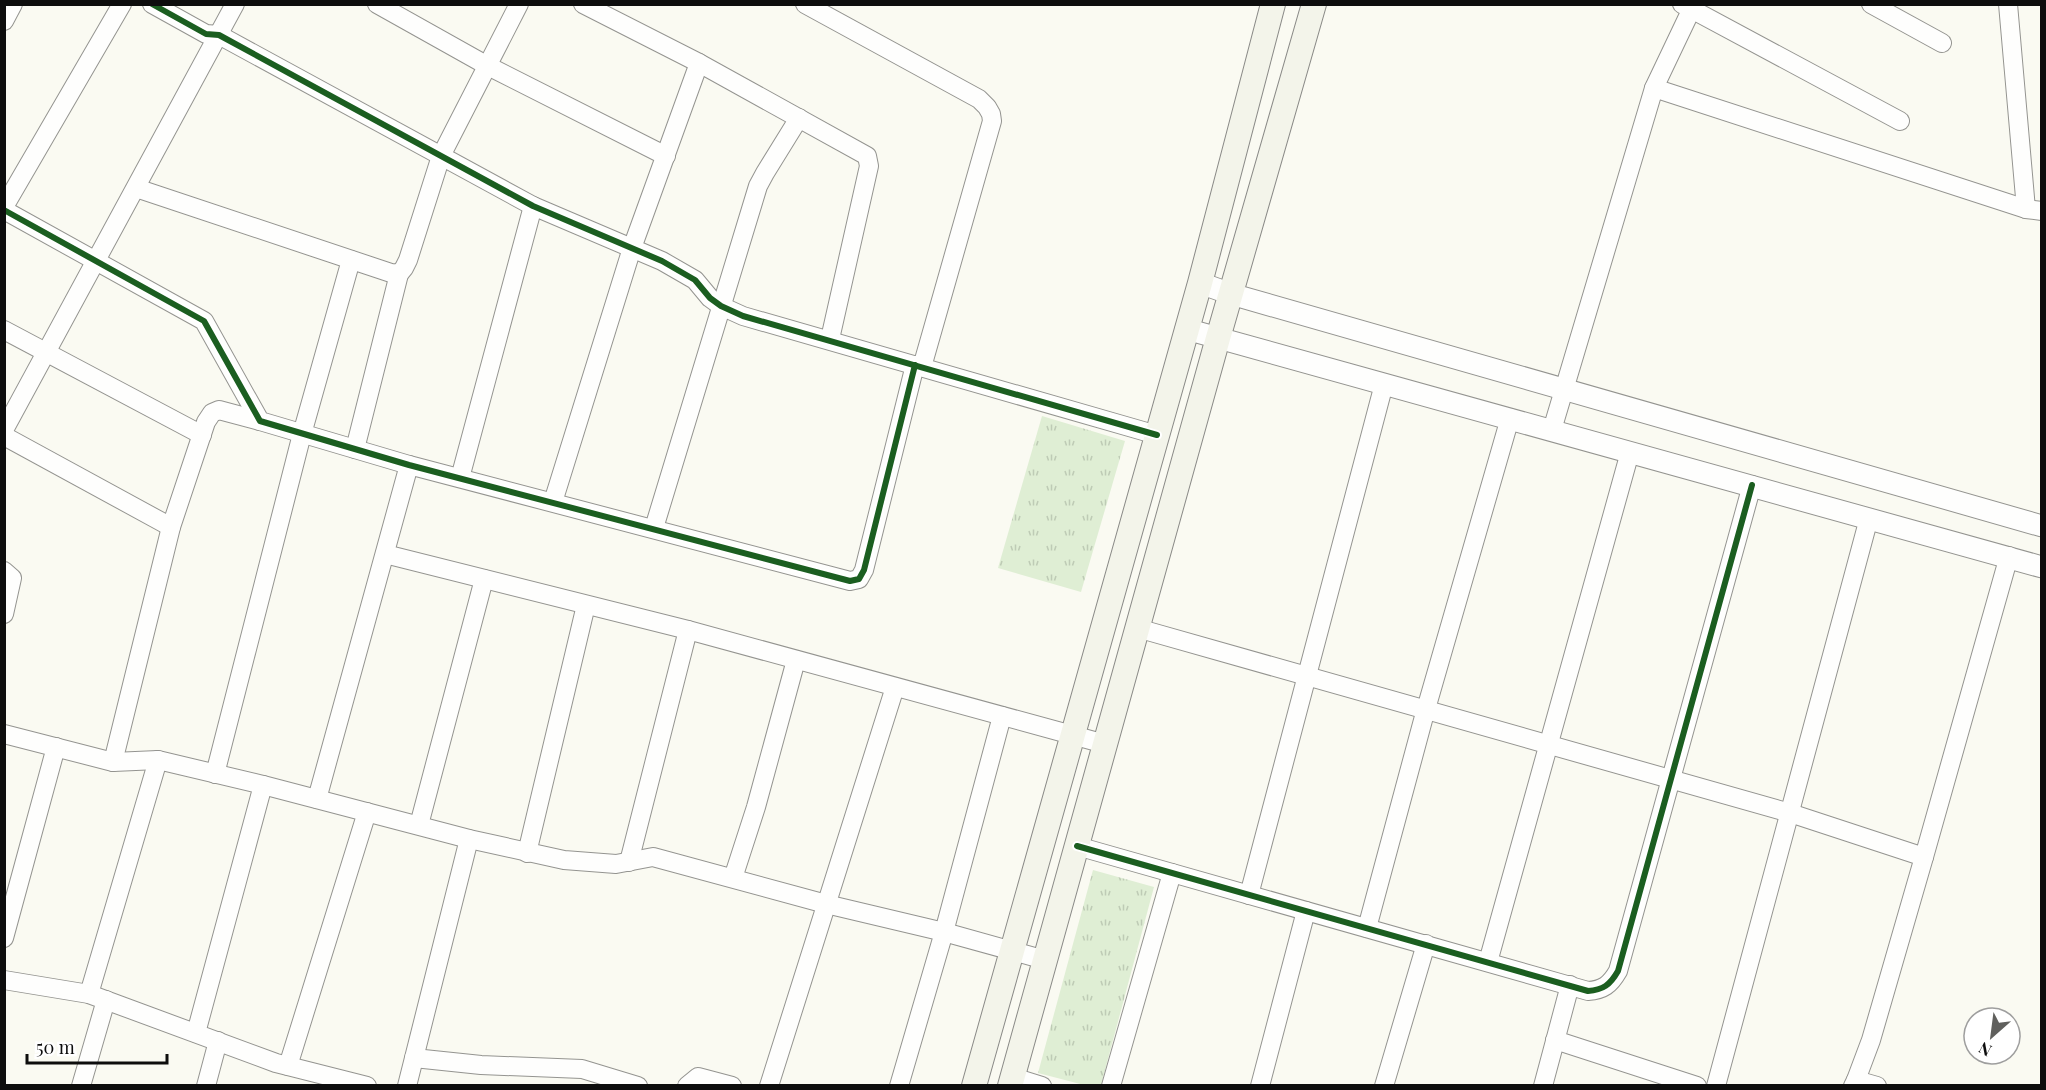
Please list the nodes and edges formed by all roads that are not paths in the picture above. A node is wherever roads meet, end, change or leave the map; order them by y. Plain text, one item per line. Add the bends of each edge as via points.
1 (14, 4) edge
2 (122, 4) edge
3 (152, 4) edge
4 (235, 4) edge
5 (377, 4) edge
6 (519, 4) edge
7 (584, 4) edge
8 (805, 4) edge
9 (1273, 4) edge
10 (1314, 4) edge
11 (1872, 4) edge
12 (2008, 4) edge
13 (1689, 6) edge
14 (4, 21) edge
15 (219, 35) junction
16 (1942, 43) dead end
17 (699, 63) junction
18 (486, 65) junction
19 (1654, 88) junction
20 (799, 118) junction
21 (1900, 121) dead end
22 (441, 156) junction
23 (666, 156) junction
24 (136, 188) junction
25 (533, 206) junction
26 (4, 208) edge
27 (2034, 210) edge
28 (632, 248) junction
29 (351, 260) junction
30 (96, 261) junction
31 (399, 274) junction
32 (1200, 283) junction
33 (1231, 294) junction
34 (721, 306) junction
35 (1186, 329) junction
36 (4, 330) edge
37 (1218, 338) junction
38 (830, 339) junction
39 (46, 354) junction
40 (919, 366) junction
41 (1384, 384) junction
42 (1563, 390) junction
43 (1510, 418) junction
44 (260, 421) junction
45 (4, 430) edge
46 (1552, 430) junction
47 (302, 434) junction
48 (202, 435) junction
49 (1157, 435) junction
50 (4, 436) edge
51 (356, 449) junction
52 (1630, 452) junction
53 (410, 465) junction
54 (460, 478) junction
55 (1752, 485) junction
56 (553, 502) junction
57 (1869, 518) junction
58 (2042, 526) edge
59 (171, 527) junction
60 (654, 528) junction
61 (385, 554) junction
62 (2009, 556) junction
63 (2042, 567) edge
64 (4, 571) edge
65 (484, 579) junction
66 (586, 605) junction
67 (4, 614) edge
68 (1137, 628) junction
69 (688, 630) junction
70 (796, 660) junction
71 (1305, 677) junction
72 (895, 687) junction
73 (1426, 709) junction
74 (1002, 716) junction
75 (4, 734) edge
76 (1073, 735) junction
77 (1105, 744) junction
78 (1548, 745) junction
79 (56, 747) junction
80 (158, 760) junction
81 (113, 762) junction
82 (215, 774) junction
83 (1671, 780) junction
84 (264, 785) junction
85 (317, 799) junction
86 (367, 812) junction
87 (1790, 813) junction
88 (419, 825) junction
89 (469, 839) junction
90 (1077, 846) junction
91 (527, 853) junction
92 (1924, 858) junction
93 (629, 862) junction
94 (1172, 873) junction
95 (733, 878) junction
96 (1249, 895) junction
97 (826, 904) junction
98 (1306, 911) junction
99 (1367, 928) junction
100 (944, 932) junction
101 (4, 938) edge
102 (1426, 944) junction
103 (1011, 951) junction
104 (1045, 960) junction
105 (1488, 962) junction
106 (4, 980) edge
107 (1570, 985) junction
108 (97, 997) junction
109 (196, 1033) junction
110 (1555, 1040) junction
111 (218, 1041) junction
112 (414, 1058) junction
113 (288, 1066) junction
114 (312, 1079) edge
115 (1011, 1081) edge
116 (1854, 1083) edge
117 (81, 1086) edge
118 (206, 1086) edge
119 (367, 1086) edge
120 (407, 1086) edge
121 (638, 1086) edge
122 (687, 1086) edge
123 (732, 1086) edge
124 (769, 1086) edge
125 (899, 1086) edge
126 (974, 1086) edge
127 (1042, 1086) edge
128 (1111, 1086) edge
129 (1260, 1086) edge
130 (1384, 1086) edge
131 (1543, 1086) edge
132 (1697, 1086) edge
133 (1716, 1086) edge
134 (1877, 1086) edge

1 - 14 street
2 - 26 street
3 - 15 street via 206,34
4 - 15 street
5 - 18 street
6 - 18 street
7 - 17 street
8 - 40 street via 979,99 991,114
9 - 32 main road
10 - 33 main road
11 - 16 street
12 - 27 street
13 - 19 street
13 - 21 street
15 - 22 street
15 - 24 street
17 - 20 street
17 - 23 street
18 - 22 street
18 - 23 street
19 - 27 street
19 - 42 street
20 - 34 street via 758,186
20 - 38 street via 869,160
22 - 25 street
22 - 31 street via 408,260
23 - 28 street
24 - 29 street
24 - 30 street
25 - 28 street
25 - 54 street
26 - 30 street
28 - 34 street via 695,280
28 - 56 street
29 - 31 street
29 - 47 street
30 - 39 street
30 - 44 street via 204,321
31 - 51 street
32 - 33 street
32 - 35 main road
33 - 37 main road
33 - 42 street
34 - 38 street via 743,316
34 - 60 street
35 - 37 street
35 - 49 main road
36 - 39 street
37 - 41 street
37 - 68 main road
38 - 40 street
39 - 45 street
39 - 48 street
40 - 49 street
40 - 60 street via 859,579 850,581
41 - 43 street
41 - 71 street
42 - 46 street
42 - 58 street
43 - 46 street
43 - 73 street
44 - 47 street
44 - 48 street via 219,410 212,413
46 - 52 street
47 - 51 street
47 - 82 street
48 - 59 street
49 - 76 main road
50 - 59 street
51 - 53 street
52 - 55 street
52 - 78 street
53 - 54 street
53 - 61 street
54 - 56 street
55 - 57 street
55 - 83 street
56 - 60 street
57 - 62 street
57 - 87 street
59 - 81 street
61 - 65 street
61 - 85 street
62 - 63 street
62 - 92 street
64 - 67 street via 12,578
65 - 66 street
65 - 88 street
66 - 69 street
66 - 91 street
68 - 71 street
68 - 77 main road
69 - 70 street
69 - 93 street
70 - 72 street
70 - 95 street
71 - 73 street
71 - 96 street
72 - 74 street
72 - 97 street
73 - 78 street
73 - 99 street
74 - 76 street
74 - 100 street
75 - 79 street
76 - 77 street
76 - 103 main road
77 - 90 main road
78 - 83 street
78 - 105 street
79 - 81 street
79 - 101 street
80 - 81 street
80 - 82 street
80 - 108 street
82 - 84 street
83 - 87 street
83 - 107 street via 1618,971 1601,990 1588,991
84 - 85 street
84 - 109 street
85 - 86 street
86 - 88 street
86 - 113 street
87 - 92 street
87 - 133 street
88 - 89 street
89 - 91 street
89 - 112 street
90 - 94 street
90 - 104 main road
91 - 93 street via 564,860
92 - 116 street via 1871,1040
93 - 95 street via 653,857
94 - 96 street
94 - 128 street
95 - 97 street
96 - 98 street
97 - 100 street
97 - 124 street
98 - 99 street
98 - 129 street
99 - 102 street
100 - 103 street
100 - 125 street
102 - 105 street
102 - 130 street
103 - 104 street
103 - 126 main road
104 - 115 main road
105 - 107 street
106 - 108 street
107 - 110 street
108 - 109 street
108 - 117 street
109 - 111 street
110 - 131 street
110 - 132 street
111 - 113 street
111 - 118 street
112 - 120 street
112 - 121 street via 582,1069
113 - 114 street
114 - 119 street
115 - 127 street
116 - 134 street
122 - 123 street via 698,1077

